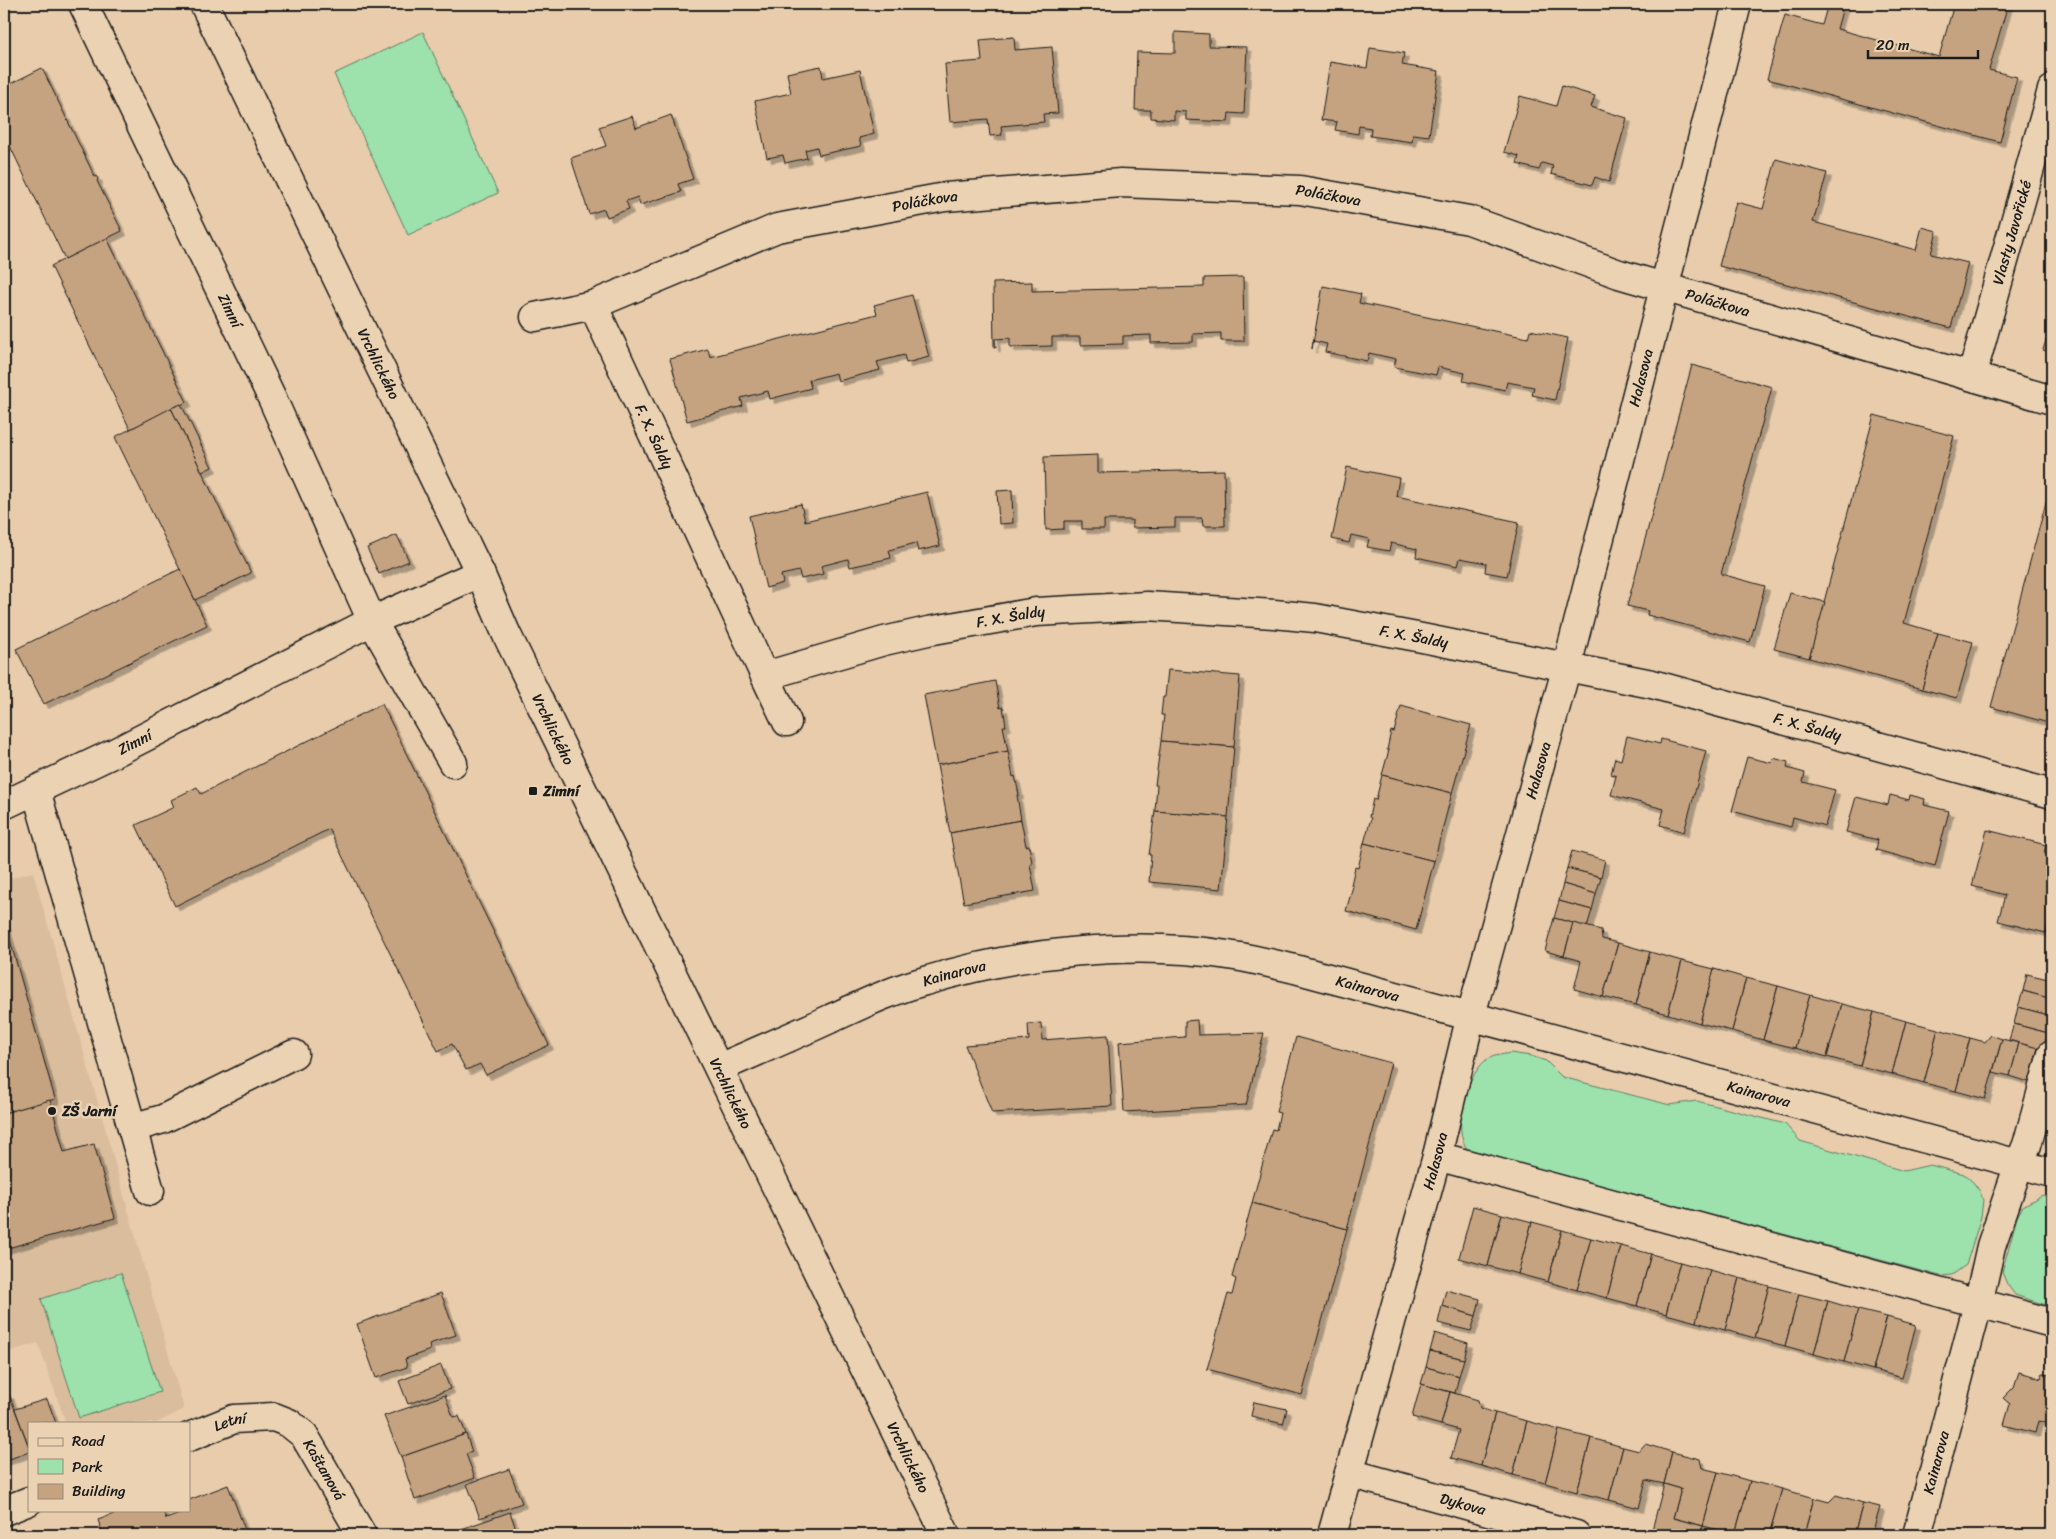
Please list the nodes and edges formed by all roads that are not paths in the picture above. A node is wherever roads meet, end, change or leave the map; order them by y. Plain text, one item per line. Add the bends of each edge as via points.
1 (83, 4) edge
2 (204, 4) edge
3 (1737, 4) edge
4 (2052, 90) edge
5 (1666, 286) junction
6 (593, 305) junction
7 (535, 318) dead end
8 (1972, 375) junction
9 (2052, 400) edge
10 (480, 573) junction
11 (372, 621) junction
12 (1567, 666) junction
13 (765, 676) junction
14 (787, 722) dead end
15 (453, 763) dead end
16 (36, 790) junction
17 (2052, 794) edge
18 (4, 805) edge
19 (1471, 1015) junction
20 (294, 1054) dead end
21 (2052, 1054) edge
22 (719, 1068) junction
23 (132, 1128) junction
24 (1437, 1156) junction
25 (2019, 1164) junction
26 (2052, 1173) edge
27 (150, 1192) dead end
28 (1978, 1304) junction
29 (2052, 1323) edge
30 (274, 1418) joint
31 (190, 1437) edge
32 (1349, 1473) junction
33 (28, 1501) edge
34 (4, 1511) edge
35 (362, 1535) edge
36 (946, 1535) edge
37 (1332, 1535) edge
38 (1576, 1535) edge
39 (1918, 1535) edge

1 - 11 street, Zimní via 272,398
2 - 10 street, Vrchlického
3 - 5 street, Halasova
4 - 8 street, Vlasty Javořické
5 - 6 street, Poláčkova via 1619,274 1469,220 1300,190 1121,183 945,197 777,228
5 - 8 street, Poláčkova
5 - 12 street, Halasova
6 - 7 street, Poláčkova
6 - 13 street, F. X. Šaldy
8 - 9 street, Poláčkova
10 - 11 street, Zimní
10 - 22 street, Vrchlického
11 - 15 street
11 - 16 street, Zimní
12 - 13 street, F. X. Šaldy via 1315,618 1147,606 1036,612 985,620 884,641
12 - 17 street, F. X. Šaldy via 1652,684
12 - 19 street, Halasova
13 - 14 street, F. X. Šaldy
16 - 18 street, Zimní
16 - 23 street
19 - 22 street, Kainarova via 1295,968 1228,955 1132,949 1078,952 981,966 924,981 868,1002
19 - 24 street, Halasova
19 - 25 street, Kainarova
20 - 23 street via 163,1119
21 - 25 street
22 - 36 street, Vrchlického
23 - 27 street
24 - 28 street
24 - 32 street, Halasova
25 - 26 street, Kainarova
25 - 28 street, Kainarova via 1991,1246
28 - 29 street
28 - 39 street, Kainarova
30 - 31 street, Letní via 234,1419
30 - 35 street, Kaštanová via 289,1423 304,1435
32 - 37 street, Halasova
32 - 38 street, Dykova
33 - 34 street

